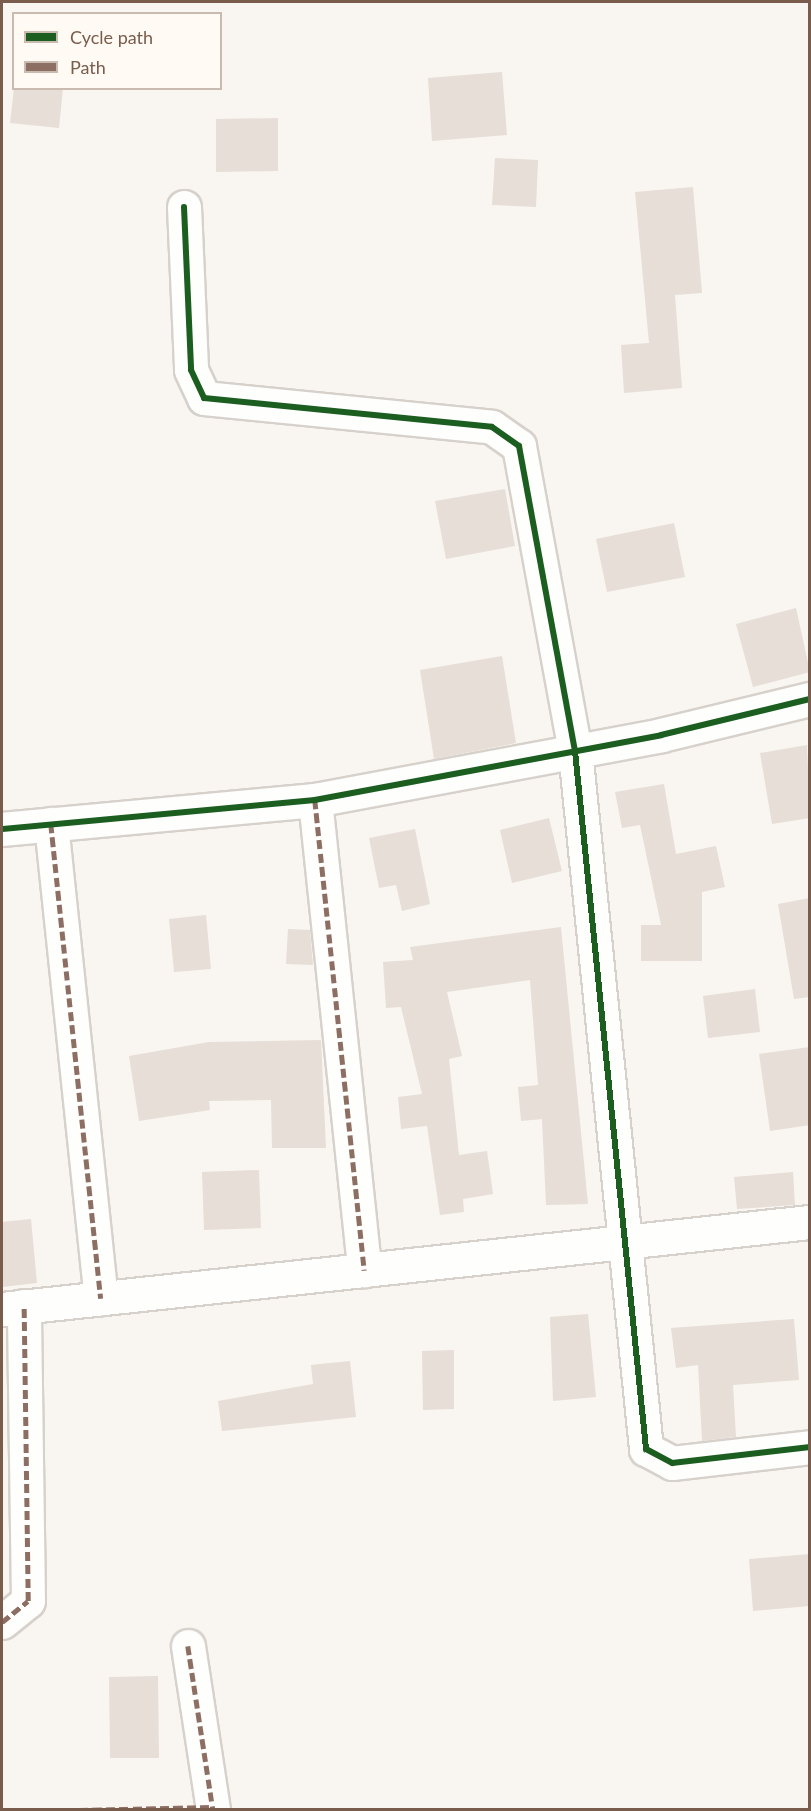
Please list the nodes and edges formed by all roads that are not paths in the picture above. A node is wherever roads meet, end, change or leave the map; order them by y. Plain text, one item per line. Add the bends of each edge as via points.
1 (184, 207) dead end
2 (810, 699) edge
3 (575, 751) junction
4 (315, 800) junction
5 (51, 824) junction
6 (2, 829) edge
7 (810, 1222) edge
8 (628, 1241) junction
9 (364, 1270) junction
10 (101, 1298) junction
11 (13, 1307) edge
12 (810, 1447) edge
13 (2, 1622) edge
14 (188, 1646) dead end
15 (213, 1809) edge

1 - 3 street via 191,370 204,398 492,427 519,446
2 - 3 street
3 - 4 street
3 - 8 street
4 - 5 street
4 - 9 street
5 - 6 street
5 - 10 street
7 - 8 street
8 - 9 street
8 - 12 street via 646,1449 672,1464
9 - 10 street
10 - 11 street
11 - 13 street via 28,1601
14 - 15 street

